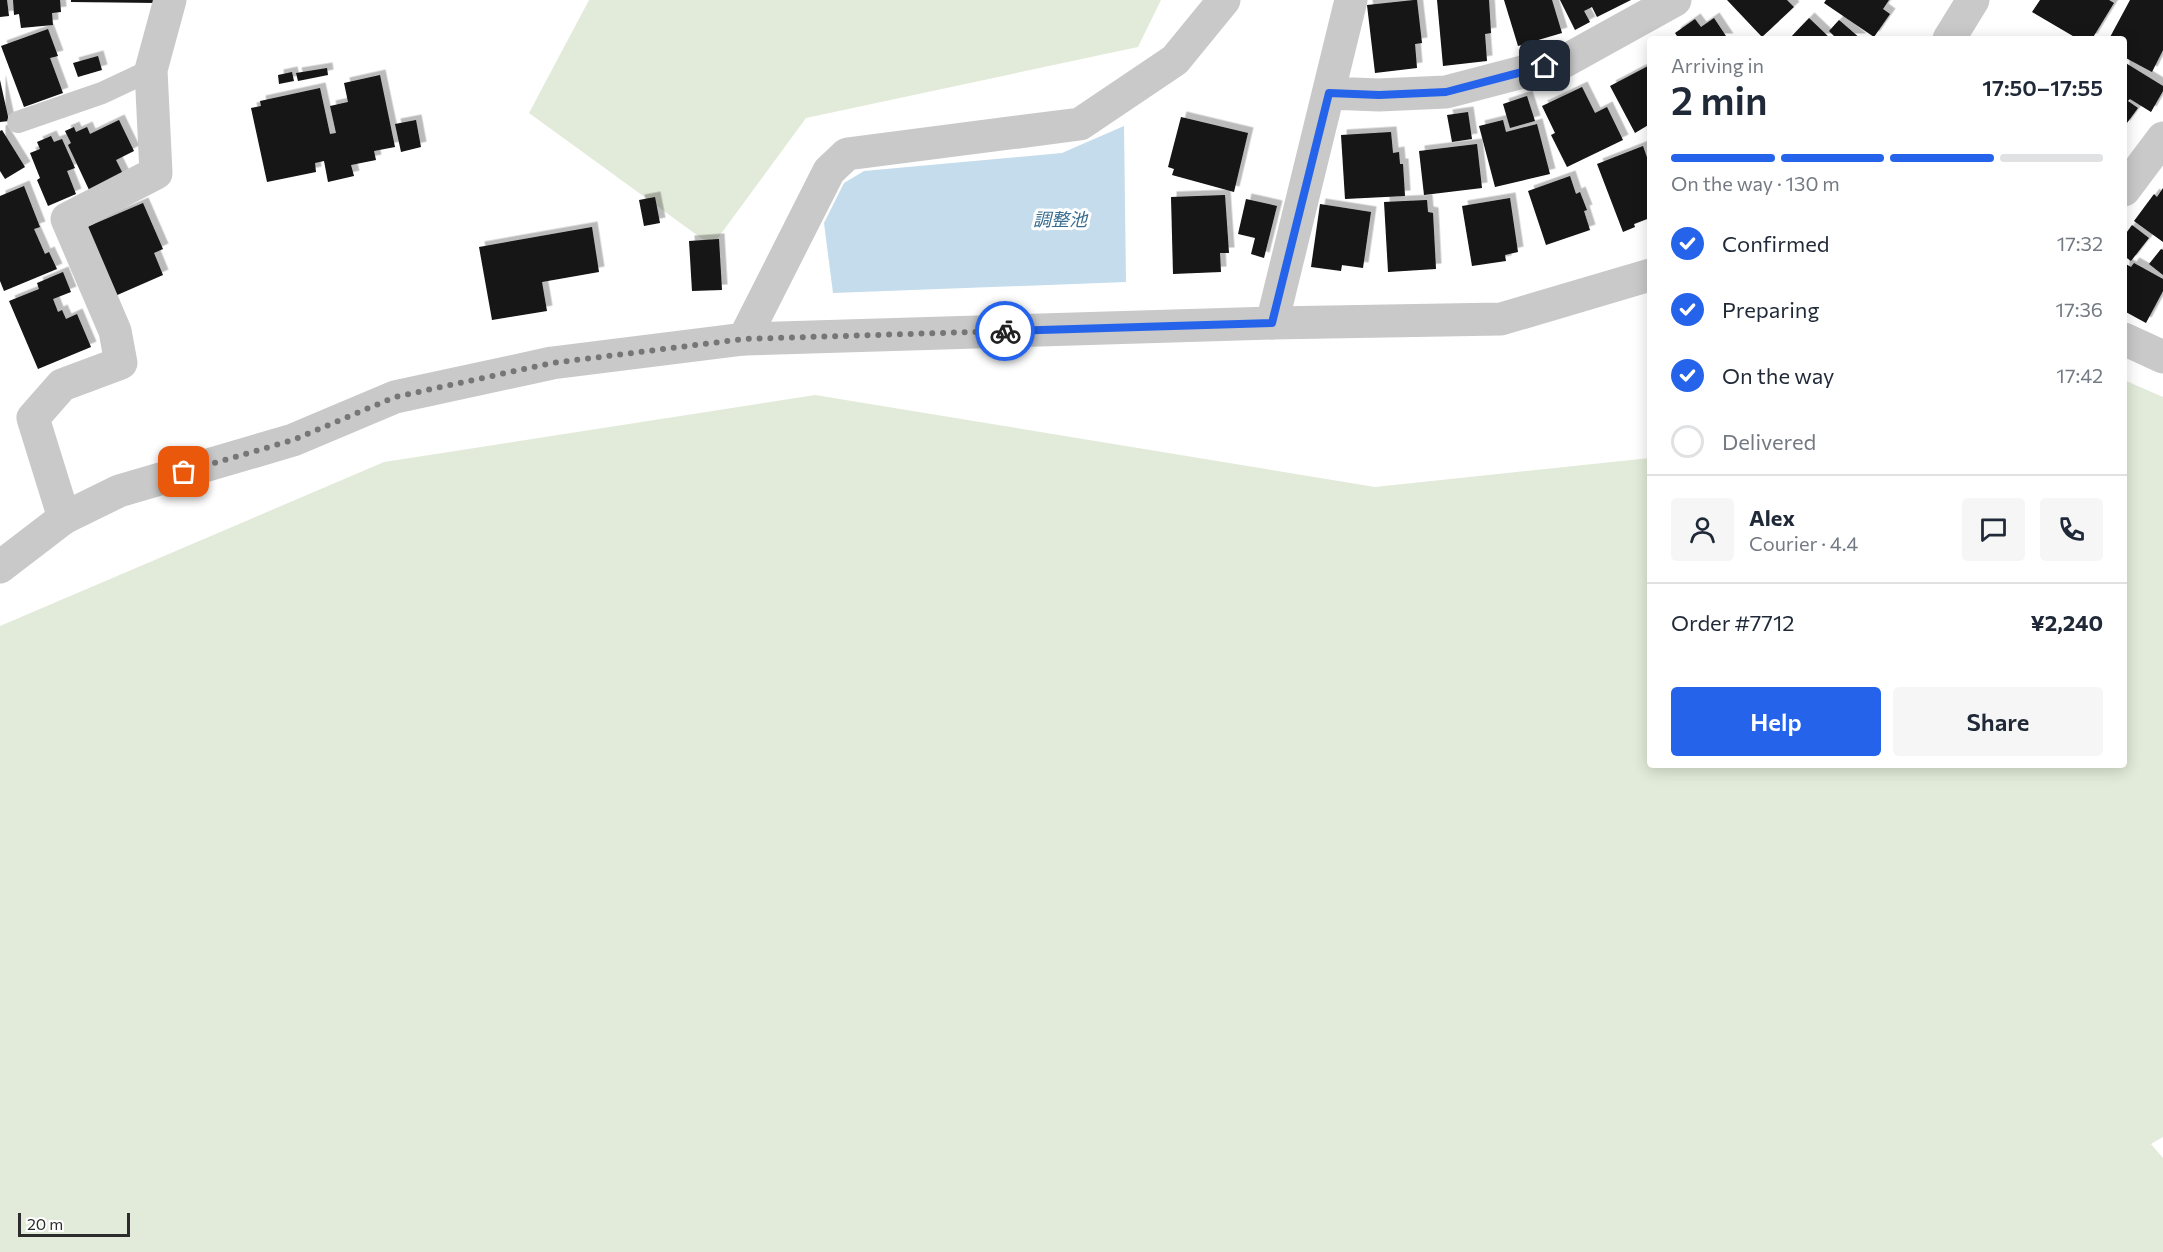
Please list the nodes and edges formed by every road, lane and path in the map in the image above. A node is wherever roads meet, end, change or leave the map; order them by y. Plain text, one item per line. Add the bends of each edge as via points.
1 (170, 0) edge
2 (1224, 0) edge
3 (1351, 0) edge
4 (1675, 0) edge
5 (1974, 0) edge
6 (1951, 36) edge
7 (151, 70) junction
8 (1329, 93) junction
9 (18, 122) dead end
10 (2163, 138) edge
11 (2127, 186) edge
12 (1647, 276) edge
13 (1272, 323) junction
14 (744, 339) junction
15 (2127, 340) edge
16 (2163, 357) edge
17 (64, 518) junction
18 (0, 567) edge

1 - 7 street
2 - 14 street via 1175,60 1080,124 847,154 829,171
3 - 8 street
4 - 8 street via 1565,61 1446,92
5 - 6 street
7 - 9 lane via 102,93
7 - 17 street via 156,173 67,219 115,331 121,363 62,385 33,418
8 - 13 street
10 - 11 street
12 - 13 street via 1501,319
13 - 14 street
14 - 17 street via 552,363 395,397 293,440 119,491
15 - 16 street
17 - 18 street

